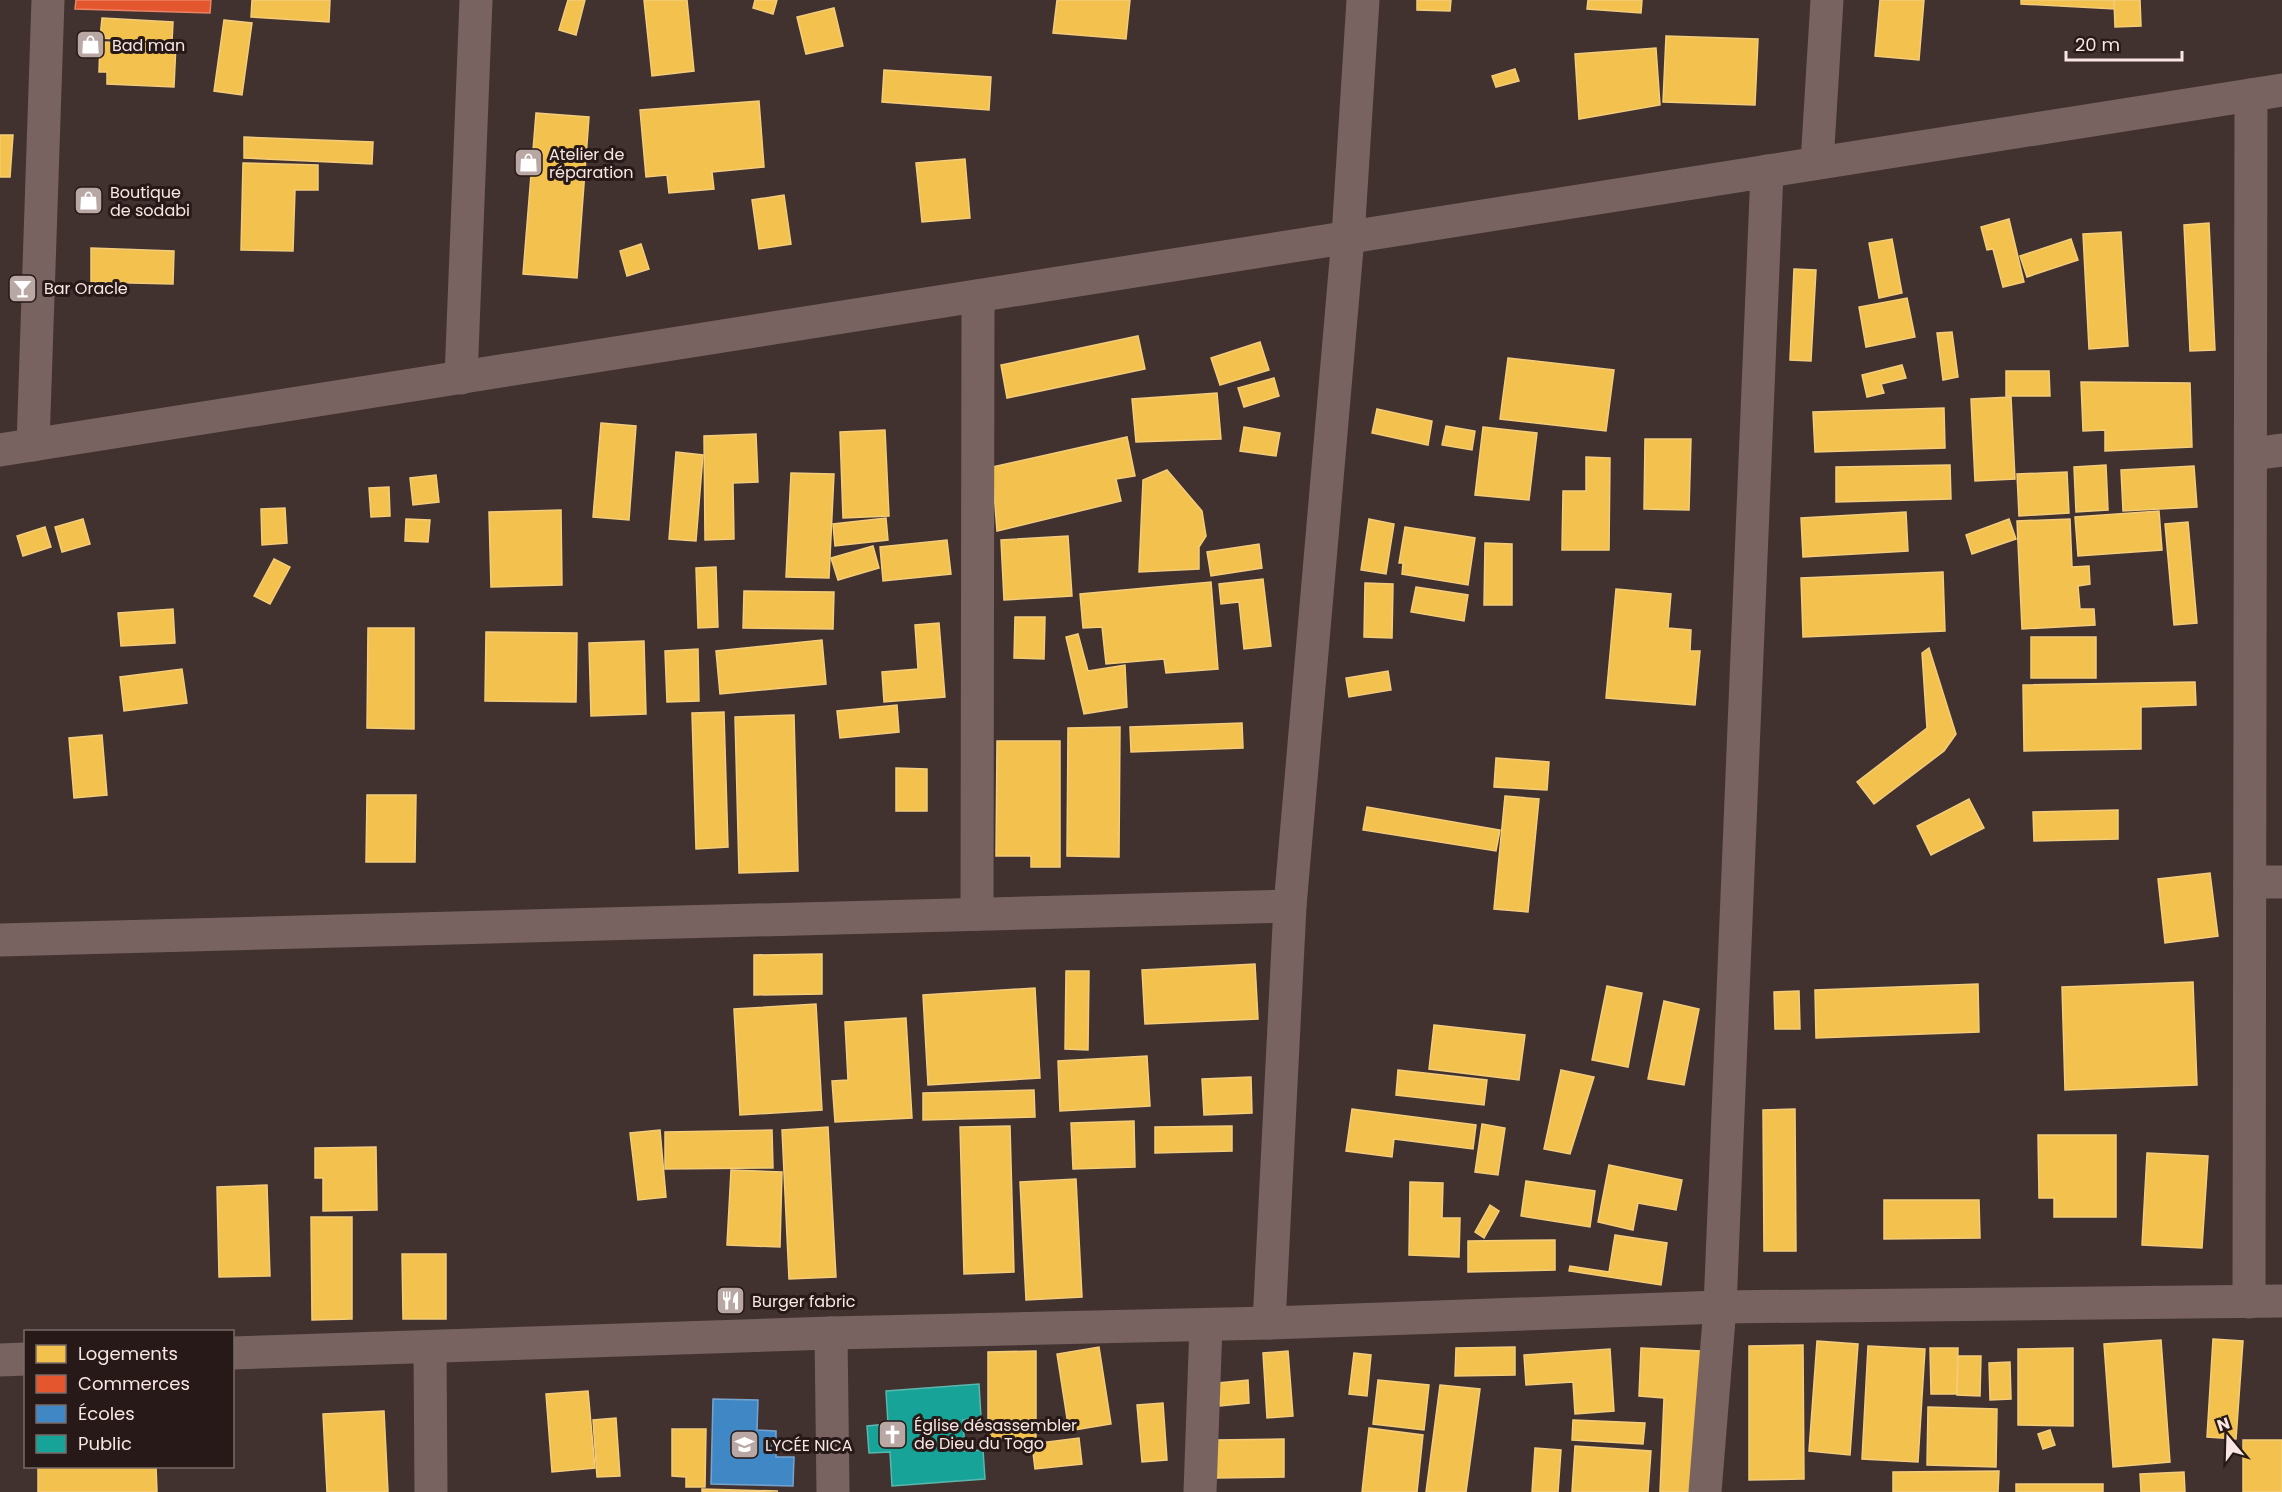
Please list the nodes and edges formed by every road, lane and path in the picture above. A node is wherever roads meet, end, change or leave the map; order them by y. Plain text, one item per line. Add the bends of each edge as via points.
1 (48, 0) edge
2 (476, 0) edge
3 (1363, 0) edge
4 (1827, 0) edge
5 (2267, 93) edge
6 (1817, 163) junction
7 (1767, 171) junction
8 (1348, 237) junction
9 (978, 296) junction
10 (461, 378) junction
11 (33, 445) junction
12 (0, 450) edge
13 (2266, 452) edge
14 (2250, 882) junction
15 (2282, 882) edge
16 (1290, 906) junction
17 (977, 914) junction
18 (0, 940) edge
19 (2282, 1301) edge
20 (2249, 1302) junction
21 (1720, 1307) junction
22 (1269, 1323) junction
23 (1206, 1325) junction
24 (831, 1334) junction
25 (430, 1347) junction
26 (234, 1353) edge
27 (24, 1359) edge
28 (0, 1360) edge
29 (431, 1492) edge
30 (833, 1492) edge
31 (1200, 1492) edge
32 (1705, 1492) edge

1 - 11 street
2 - 10 street
3 - 8 street
4 - 6 street
5 - 6 street
5 - 13 street
6 - 7 street
7 - 8 street
7 - 21 street
8 - 9 street
8 - 16 street
9 - 10 street
9 - 17 street
10 - 11 street
11 - 12 street
13 - 14 street
14 - 15 street
14 - 20 street
16 - 17 street
16 - 22 street
17 - 18 street
19 - 20 street
20 - 21 street
21 - 22 street
21 - 32 street
22 - 23 street
23 - 24 street
23 - 31 street
24 - 25 street
24 - 30 street
25 - 26 street
25 - 29 street
27 - 28 street

